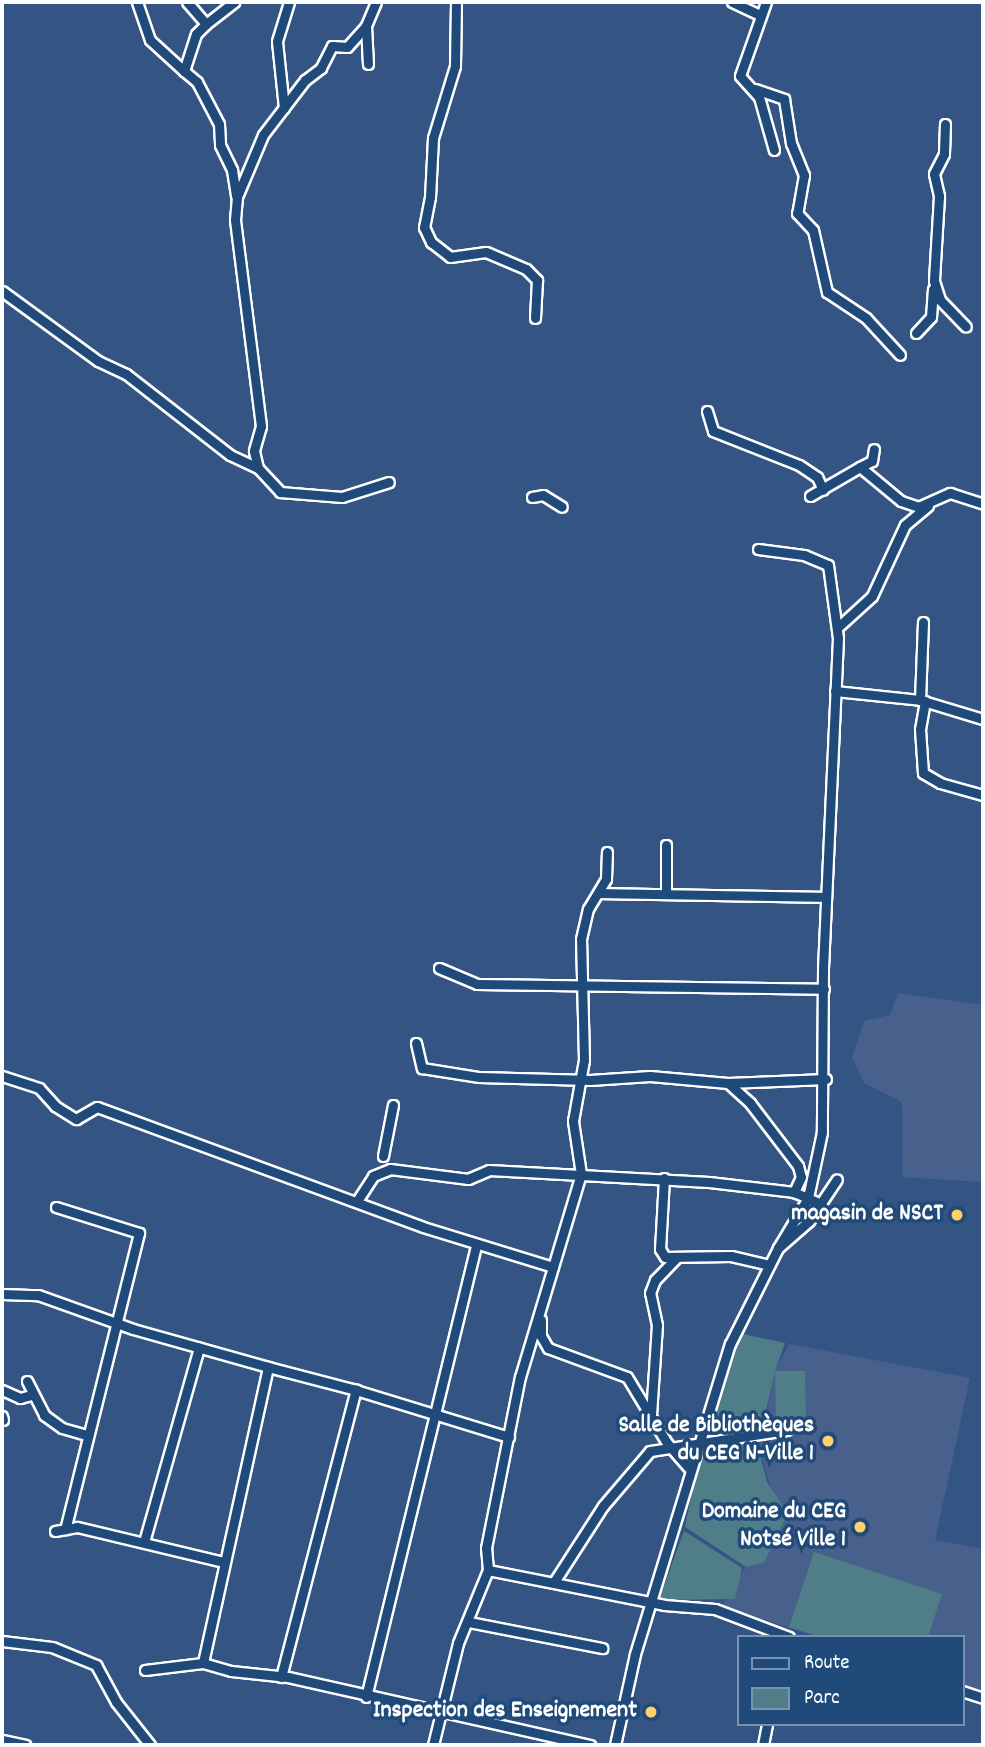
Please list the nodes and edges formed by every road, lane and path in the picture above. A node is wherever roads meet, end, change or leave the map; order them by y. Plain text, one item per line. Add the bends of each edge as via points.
1 (137, 2) edge
2 (187, 2) edge
3 (234, 2) edge
4 (289, 2) edge
5 (376, 2) edge
6 (456, 2) edge
7 (732, 2) edge
8 (766, 2) edge
9 (760, 15) junction
10 (206, 24) junction
11 (366, 26) junction
12 (368, 64) dead end
13 (184, 71) junction
14 (755, 89) junction
15 (284, 108) junction
16 (945, 124) dead end
17 (774, 150) dead end
18 (237, 197) junction
19 (934, 281) junction
20 (2, 291) edge
21 (535, 318) dead end
22 (966, 327) dead end
23 (916, 332) dead end
24 (900, 355) dead end
25 (707, 411) dead end
26 (874, 449) dead end
27 (872, 461) junction
28 (860, 467) junction
29 (258, 468) junction
30 (876, 476) junction
31 (389, 482) dead end
32 (823, 490) junction
33 (810, 496) dead end
34 (532, 497) dead end
35 (983, 504) edge
36 (929, 505) junction
37 (562, 507) dead end
38 (758, 549) dead end
39 (923, 622) dead end
40 (837, 628) junction
41 (835, 691) junction
42 (923, 701) junction
43 (983, 719) edge
44 (983, 795) edge
45 (666, 845) dead end
46 (607, 852) dead end
47 (600, 893) junction
48 (666, 894) junction
49 (826, 897) junction
50 (439, 968) dead end
51 (580, 988) junction
52 (824, 989) junction
53 (416, 1043) dead end
54 (2, 1076) edge
55 (581, 1078) junction
56 (826, 1079) junction
57 (728, 1083) junction
58 (393, 1105) dead end
59 (383, 1156) dead end
60 (581, 1174) junction
61 (664, 1178) junction
62 (837, 1179) dead end
63 (794, 1192) junction
64 (808, 1198) junction
65 (357, 1201) junction
66 (821, 1204) junction
67 (56, 1206) dead end
68 (476, 1245) junction
69 (778, 1248) junction
70 (676, 1258) junction
71 (769, 1265) junction
72 (553, 1267) junction
73 (2, 1294) edge
74 (540, 1319) junction
75 (116, 1321) junction
76 (199, 1348) junction
77 (268, 1367) junction
78 (27, 1381) dead end
79 (2, 1390) edge
80 (356, 1390) junction
81 (31, 1395) junction
82 (436, 1414) junction
83 (651, 1417) junction
84 (786, 1430) dead end
85 (87, 1435) junction
86 (509, 1437) junction
87 (696, 1444) junction
88 (672, 1449) junction
89 (689, 1468) junction
90 (144, 1542) junction
91 (224, 1562) junction
92 (488, 1570) junction
93 (554, 1582) junction
94 (654, 1603) junction
95 (469, 1622) junction
96 (778, 1635) edge
97 (2, 1641) edge
98 (602, 1648) dead end
99 (203, 1663) junction
100 (145, 1670) dead end
101 (281, 1677) junction
102 (964, 1692) edge
103 (366, 1697) junction
104 (983, 1698) edge
105 (441, 1713) junction
106 (767, 1726) edge
107 (2, 1740) edge
108 (25, 1745) edge
109 (150, 1745) edge
110 (433, 1745) edge
111 (590, 1745) edge
112 (615, 1745) edge
113 (763, 1745) edge

1 - 13 street via 150,40
2 - 10 street
3 - 10 street
4 - 15 street via 277,41
5 - 11 street
6 - 21 street via 455,66 433,138 424,227 431,242 450,257 486,252 526,269 537,280
7 - 9 street
8 - 9 street
9 - 14 street via 740,76
10 - 13 street via 196,34
11 - 12 street
11 - 15 street via 347,47 332,46 321,68
13 - 18 street via 197,82 219,124 220,145 232,170
14 - 17 street
14 - 24 street via 784,100 791,143 804,175 797,214 813,230 827,292 866,318
15 - 18 street via 263,135
16 - 19 street via 944,154 934,174 939,196
18 - 29 street via 239,263 248,294 261,426 254,451
19 - 22 street via 940,300
19 - 23 street via 931,317
20 - 29 street via 98,360 126,374 230,455
25 - 32 street via 713,431 799,465 817,477
26 - 27 street
27 - 28 street
27 - 30 street
28 - 30 street
28 - 32 street
29 - 31 street via 280,492 342,497
30 - 36 street via 901,501
32 - 33 street
34 - 37 street via 542,495
35 - 36 street via 950,493
36 - 40 street via 905,525 872,596
38 - 40 street via 804,555 828,565
39 - 42 street
40 - 41 street
41 - 42 street
41 - 49 street
42 - 43 street
42 - 44 street via 922,773
45 - 48 street
46 - 47 street
47 - 48 street
47 - 51 street via 584,921
48 - 49 street
49 - 52 street
50 - 51 street via 477,984
51 - 52 street
51 - 55 street
52 - 56 street
53 - 55 street via 422,1068 479,1077
54 - 65 street via 39,1088 76,1119 97,1107
55 - 57 street via 681,1077
55 - 60 street via 573,1121
56 - 57 street
56 - 64 street via 818,1165
57 - 63 street via 750,1103 798,1166 801,1177
58 - 59 street
60 - 61 street
60 - 65 street via 489,1170 468,1179 390,1168 373,1176
60 - 72 street
61 - 63 street
61 - 70 street via 660,1249 665,1258
62 - 66 street
63 - 64 street
64 - 66 street
64 - 69 street
65 - 68 street
66 - 69 street
67 - 75 street via 139,1233
68 - 72 street
68 - 82 street
69 - 71 street
70 - 71 street via 732,1256
70 - 83 street via 655,1280 650,1293 657,1325
71 - 87 street via 730,1344
72 - 74 street
73 - 75 street via 38,1295
74 - 83 street via 548,1348 627,1377
74 - 86 street via 520,1377
75 - 76 street
75 - 85 street
76 - 77 street
76 - 90 street
77 - 80 street
77 - 91 street
78 - 81 street
79 - 81 street via 19,1398
80 - 82 street
80 - 101 street
81 - 85 street via 44,1415 62,1428
82 - 86 street
82 - 103 street
83 - 88 street
84 - 87 street
85 - 90 street via 60,1530 77,1527
86 - 92 street via 486,1548
87 - 88 street
87 - 89 street
88 - 89 street
88 - 93 street via 650,1451 643,1457 603,1506
89 - 94 street
90 - 91 street
91 - 99 street
92 - 93 street
92 - 95 street
93 - 94 street
94 - 96 street via 715,1609
94 - 112 street via 635,1654
95 - 98 street
95 - 105 street via 458,1643
97 - 109 street via 52,1647 96,1665 116,1702
99 - 100 street
99 - 101 street
101 - 103 street
102 - 104 street
103 - 105 street
105 - 110 street
105 - 111 street
106 - 113 street
107 - 108 street

